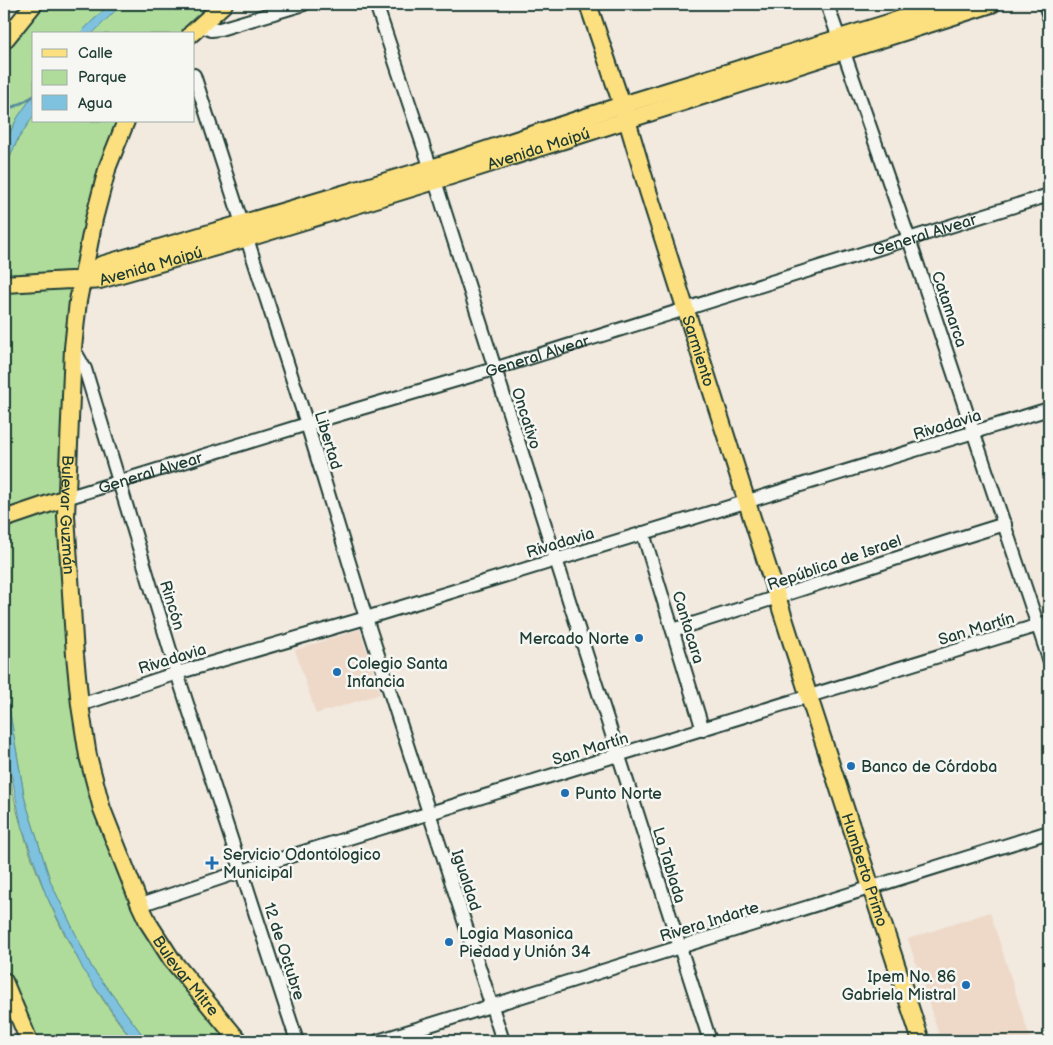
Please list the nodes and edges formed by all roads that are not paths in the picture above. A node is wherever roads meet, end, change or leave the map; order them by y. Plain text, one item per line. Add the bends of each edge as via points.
1 (34, 4) edge
2 (224, 4) edge
3 (304, 4) edge
4 (376, 4) edge
5 (588, 4) edge
6 (827, 4) edge
7 (950, 4) edge
8 (992, 4) edge
9 (1045, 4) edge
10 (1049, 17) edge
11 (195, 29) edge
12 (4, 41) edge
13 (842, 45) junction
14 (195, 78) edge
15 (624, 112) junction
16 (126, 122) edge
17 (433, 175) junction
18 (1049, 195) edge
19 (245, 231) junction
20 (909, 239) junction
21 (82, 280) junction
22 (4, 284) edge
23 (685, 309) junction
24 (72, 348) junction
25 (494, 369) junction
26 (1049, 409) edge
27 (307, 424) junction
28 (974, 432) junction
29 (120, 483) junction
30 (66, 498) junction
31 (746, 502) junction
32 (4, 519) edge
33 (1005, 524) junction
34 (643, 534) junction
35 (556, 560) junction
36 (777, 598) junction
37 (366, 618) junction
38 (1044, 624) edge
39 (673, 630) junction
40 (1049, 659) edge
41 (177, 673) junction
42 (809, 697) junction
43 (80, 705) junction
44 (703, 730) junction
45 (619, 756) junction
46 (429, 815) junction
47 (1049, 832) edge
48 (242, 872) junction
49 (871, 888) junction
50 (140, 905) junction
51 (679, 948) junction
52 (4, 981) edge
53 (491, 1006) junction
54 (29, 1041) edge
55 (240, 1041) edge
56 (297, 1041) edge
57 (378, 1041) edge
58 (503, 1041) edge
59 (710, 1041) edge
60 (921, 1041) edge

1 - 12 main road
2 - 11 main road
3 - 11 street via 220,28
4 - 17 street, Oncativo
5 - 15 main road, Sarmiento
6 - 13 street, Catamarca
7 - 13 main road, Avenida Maipú
8 - 13 main road, Avenida Maipú
9 - 10 street
13 - 15 main road, Avenida Maipú
13 - 20 street, Catamarca
14 - 19 street, Libertad
15 - 17 main road, Avenida Maipú
15 - 23 main road, Sarmiento
16 - 21 main road, Bulevar Guzmán via 108,166
17 - 19 main road, Avenida Maipú
17 - 25 street, Oncativo
18 - 20 street, General Alvear
19 - 21 main road, Avenida Maipú via 101,266
19 - 27 street, Libertad
20 - 23 street, General Alvear
20 - 28 street, Catamarca
21 - 22 main road, Avenida Maipú
21 - 24 main road, Bulevar Guzmán
23 - 25 street, General Alvear
23 - 31 main road, Sarmiento
24 - 29 street, Rincón via 85,369
24 - 30 main road, Bulevar Guzmán
25 - 27 street, General Alvear
25 - 35 street, Oncativo
26 - 28 street, Rivadavia
27 - 29 street, General Alvear
27 - 37 street, Libertad
28 - 31 street, Rivadavia
28 - 33 street, Catamarca
29 - 30 street, General Alvear
29 - 41 street, Rincón
30 - 32 main road, General Alvear
30 - 43 main road, Bulevar Guzmán
31 - 34 street, Rivadavia
31 - 36 main road, Sarmiento
33 - 36 street, República de Israel
33 - 38 street, Catamarca
34 - 35 street, Rivadavia
34 - 39 street, Cantacara
35 - 37 street, Rivadavia
35 - 45 street, Oncativo
36 - 39 street, República de Israel
36 - 42 main road, Sarmiento
37 - 41 street, Rivadavia
37 - 46 street, Libertad
38 - 40 street, Catamarca
38 - 42 street, San Martín
39 - 44 street, Cantacara
41 - 43 street, Rivadavia
41 - 48 street, Rincón
42 - 44 street, San Martín
42 - 49 main road, Humberto Primo
43 - 50 main road, Bulevar Guzmán via 88,756 102,810
44 - 45 street, San Martín
45 - 46 street, San Martín
45 - 51 street, La Tablada
46 - 48 street, San Martín
46 - 53 street, Igualdad
47 - 49 street, Rivera Indarte
48 - 50 street, San Martín
48 - 56 street, 12 de Octubre
49 - 51 street, Rivera Indarte
49 - 60 main road, Humberto Primo
50 - 55 main road, Bulevar Mitre via 172,960
51 - 53 street, Rivera Indarte
51 - 59 street, La Tablada
52 - 54 main road
53 - 57 street, Rivera Indarte
53 - 58 street, Igualdad

